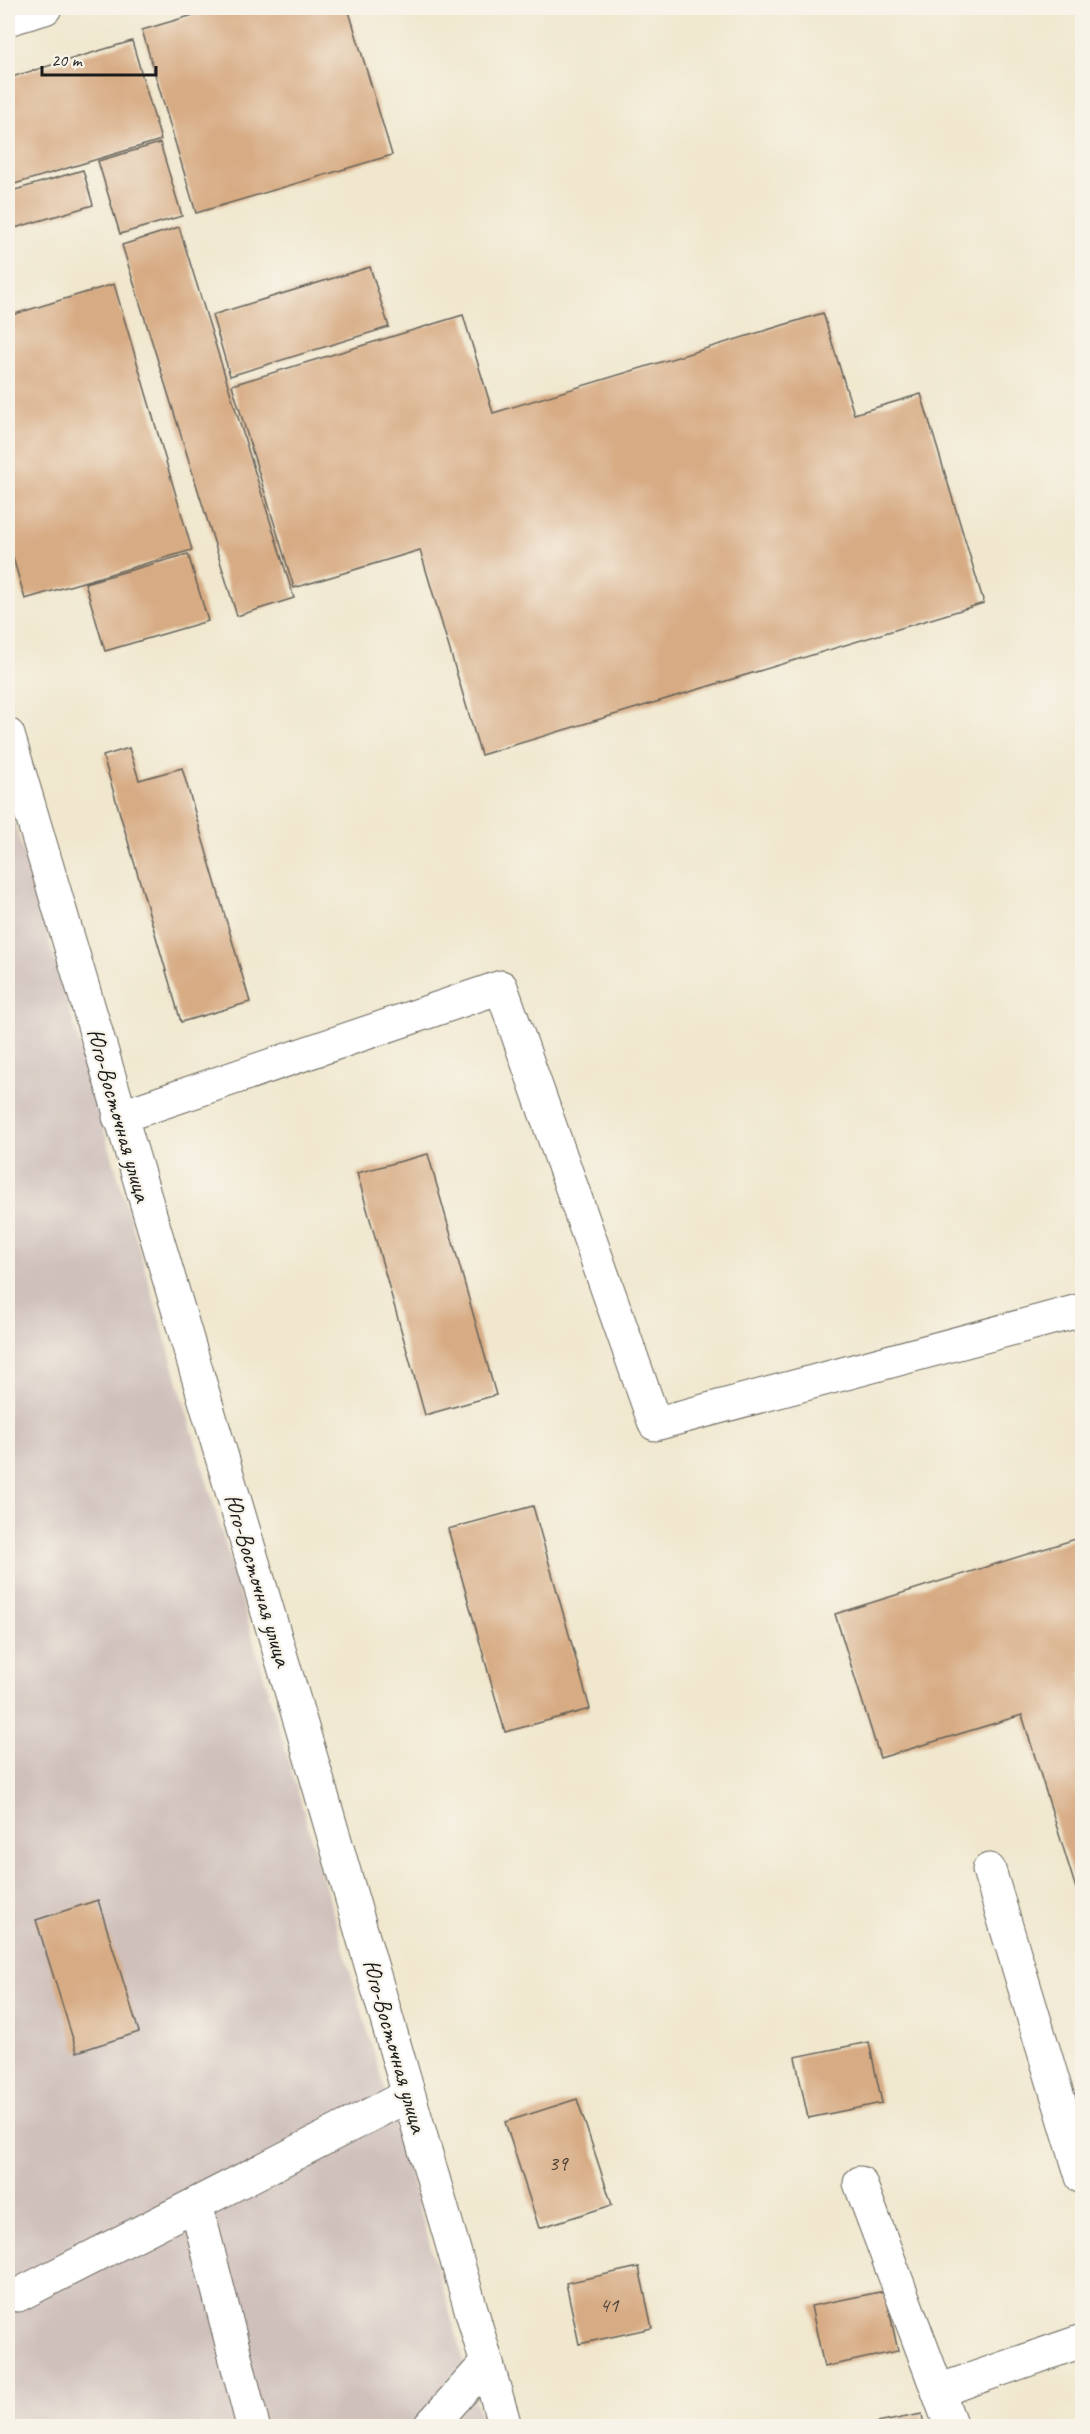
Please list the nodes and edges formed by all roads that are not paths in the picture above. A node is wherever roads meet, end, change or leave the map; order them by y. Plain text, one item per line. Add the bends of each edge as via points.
1 (45, 8) edge
2 (8, 19) edge
3 (8, 735) edge
4 (119, 1117) junction
5 (1083, 1310) edge
6 (990, 1870) dead end
7 (409, 2095) junction
8 (1083, 2177) edge
9 (860, 2183) dead end
10 (196, 2204) junction
11 (18, 2295) dead end
12 (1083, 2341) edge
13 (487, 2364) junction
14 (938, 2391) junction
15 (253, 2427) edge
16 (430, 2427) edge
17 (505, 2427) edge
18 (951, 2427) edge

1 - 2 street
3 - 4 street, Юго-Восточная улица
4 - 5 street via 501,987 655,1424
4 - 7 street, Юго-Восточная улица
6 - 8 street
7 - 10 street
7 - 13 street, Юго-Восточная улица
9 - 14 street
10 - 11 street
10 - 15 street
12 - 14 street
13 - 16 street
13 - 17 street, Юго-Восточная улица
14 - 18 street

